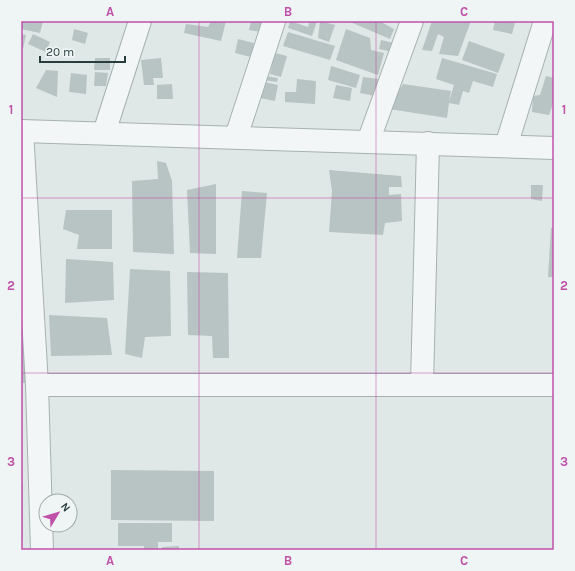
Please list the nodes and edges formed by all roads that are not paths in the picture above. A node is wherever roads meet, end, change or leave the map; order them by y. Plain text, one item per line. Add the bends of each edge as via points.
1 (274, 21) edge
2 (412, 21) edge
3 (545, 21) edge
4 (133, 23) edge
5 (22, 131) edge
6 (104, 133) junction
7 (236, 137) junction
8 (368, 142) junction
9 (428, 143) junction
10 (506, 146) junction
11 (554, 148) edge
12 (554, 384) edge
13 (38, 385) junction
14 (422, 385) junction
15 (42, 550) edge

1 - 7 street
2 - 8 street
3 - 10 street
4 - 6 street
5 - 6 street
5 - 13 street
6 - 7 street
7 - 8 street
8 - 9 street
9 - 10 street
9 - 14 street
10 - 11 street
12 - 14 street
13 - 14 street
13 - 15 street

